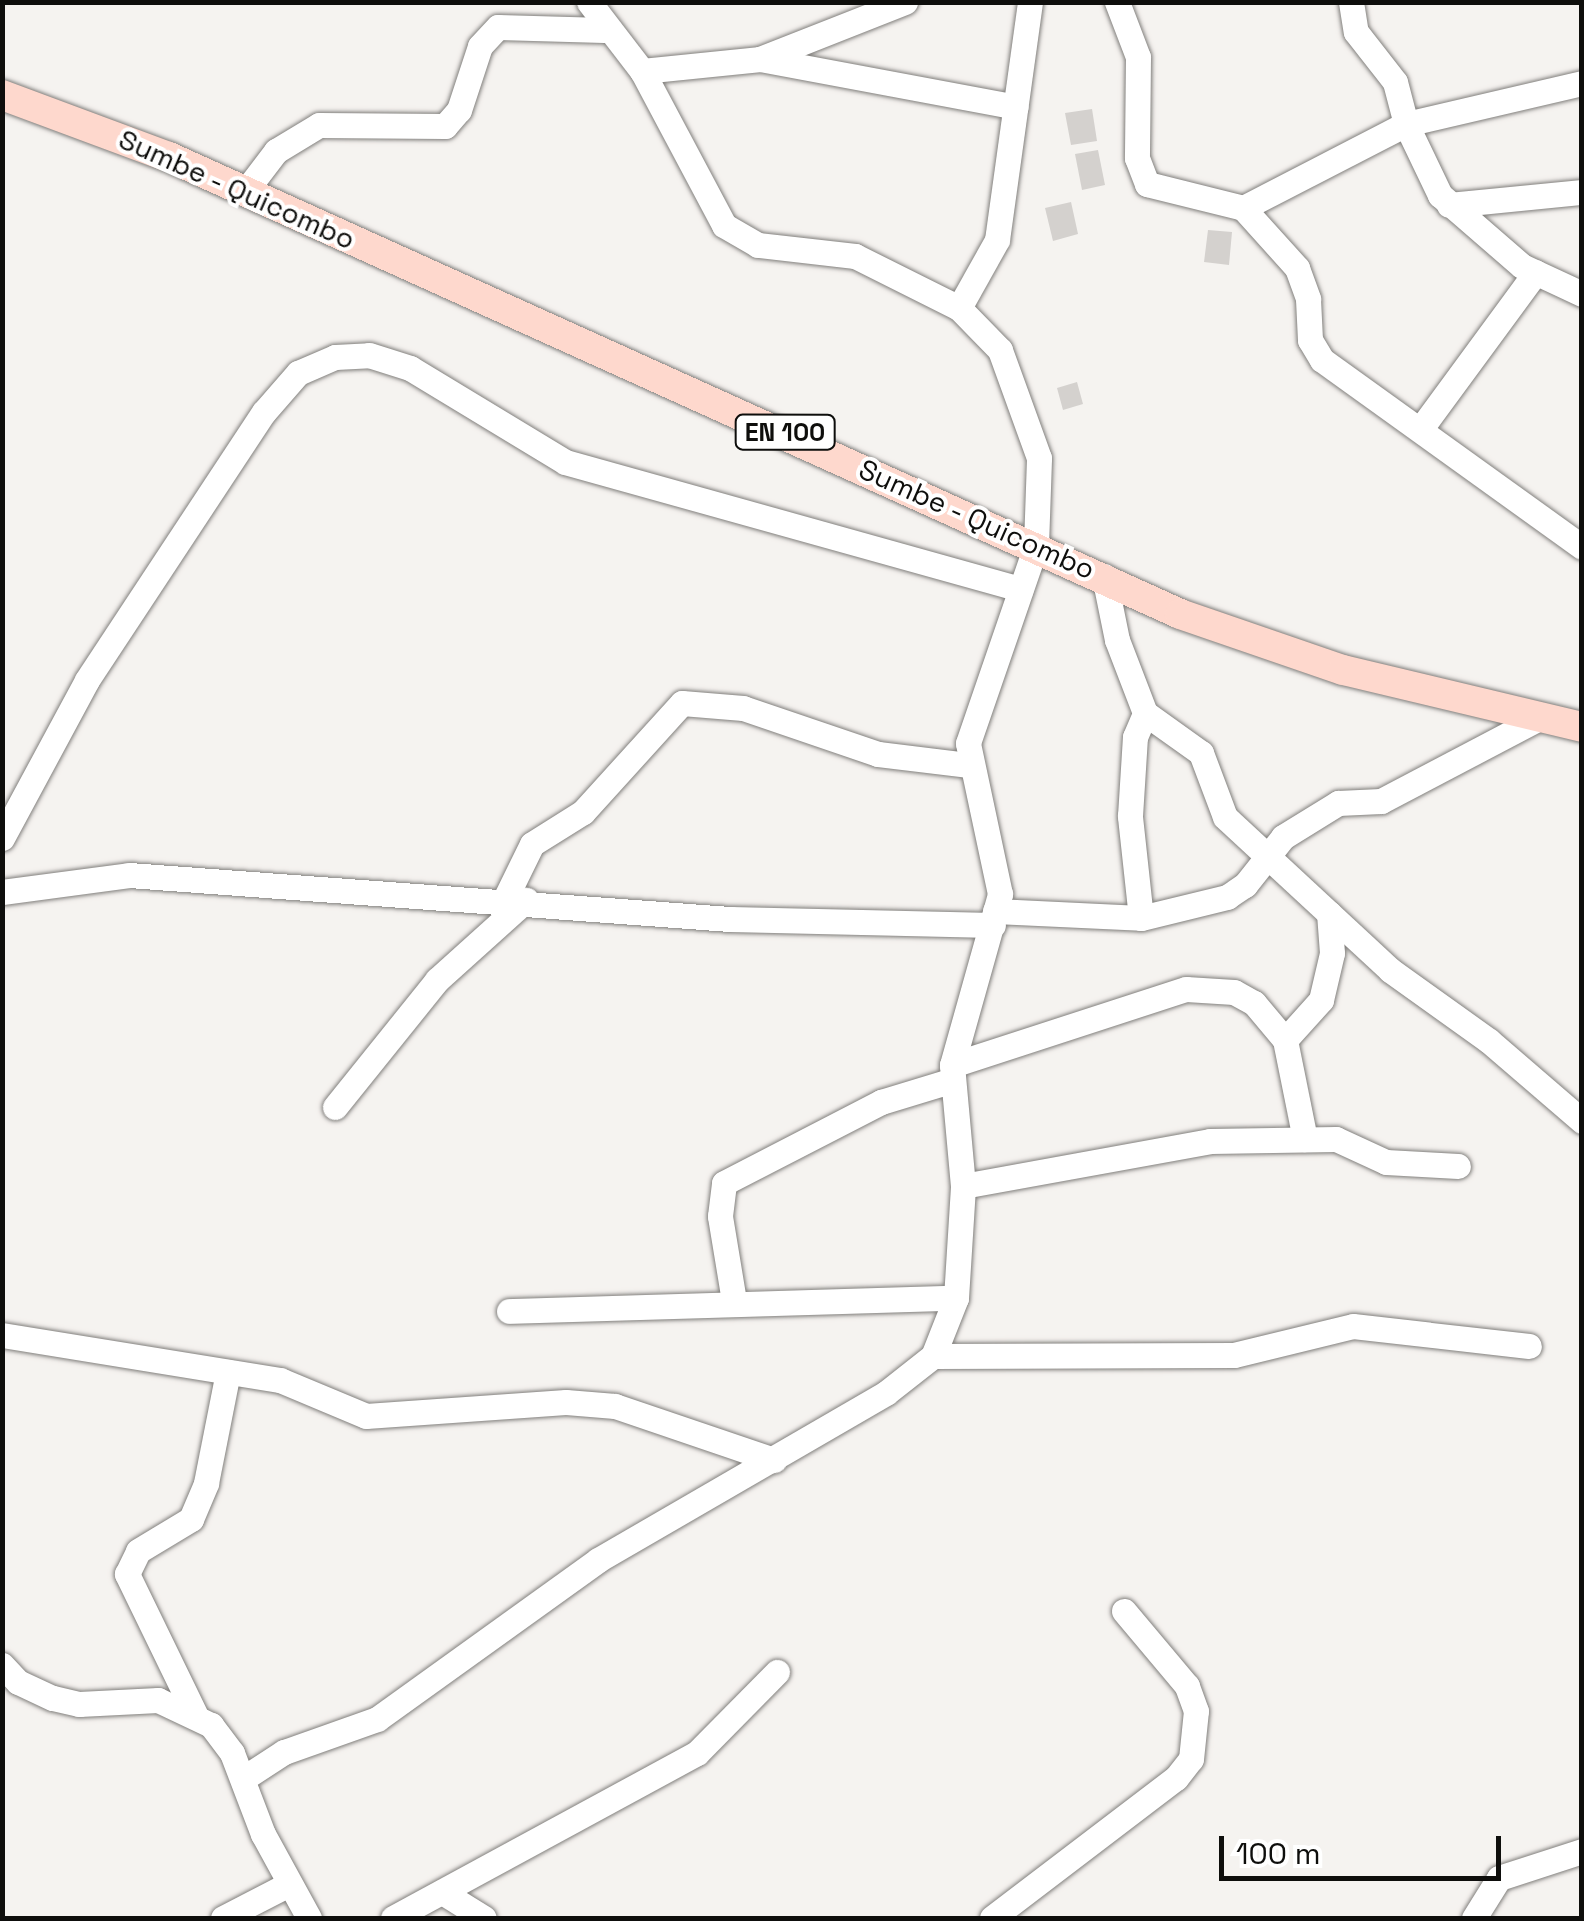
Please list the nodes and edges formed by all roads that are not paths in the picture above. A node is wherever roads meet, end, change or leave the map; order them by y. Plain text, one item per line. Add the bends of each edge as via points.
1 (589, 2) edge
2 (905, 2) edge
3 (1030, 2) edge
4 (1117, 2) edge
5 (1352, 2) edge
6 (604, 30) junction
7 (760, 59) junction
8 (642, 71) junction
9 (1582, 83) edge
10 (2, 95) edge
11 (1016, 106) junction
12 (1406, 124) junction
13 (244, 192) junction
14 (1582, 192) edge
15 (1449, 205) junction
16 (1243, 208) junction
17 (1536, 272) junction
18 (1582, 294) edge
19 (959, 308) junction
20 (1422, 427) junction
21 (1036, 545) junction
22 (1582, 547) edge
23 (1104, 576) junction
24 (1021, 590) junction
25 (1145, 713) junction
26 (1537, 718) junction
27 (1582, 727) edge
28 (970, 765) junction
29 (2, 838) edge
30 (1267, 855) junction
31 (2, 892) edge
32 (515, 899) junction
33 (1329, 913) junction
34 (994, 918) junction
35 (1141, 918) junction
36 (1285, 1040) junction
37 (951, 1073) junction
38 (335, 1107) dead end
39 (1582, 1120) edge
40 (1304, 1139) junction
41 (1458, 1166) dead end
42 (963, 1186) junction
43 (956, 1298) junction
44 (734, 1300) junction
45 (509, 1311) dead end
46 (2, 1335) edge
47 (1529, 1346) dead end
48 (933, 1356) junction
49 (228, 1372) junction
50 (774, 1460) junction
51 (1124, 1611) dead end
52 (2, 1665) edge
53 (777, 1672) dead end
54 (195, 1714) junction
55 (244, 1778) junction
56 (1582, 1851) edge
57 (288, 1884) junction
58 (442, 1892) junction
59 (223, 1918) edge
60 (309, 1918) edge
61 (394, 1918) edge
62 (484, 1918) edge
63 (992, 1918) edge
64 (1474, 1918) edge

1 - 6 street
2 - 7 street
3 - 11 street
4 - 16 street via 1140,69 1139,172 1158,188
5 - 12 street via 1356,32 1395,82
6 - 8 street
6 - 13 street via 498,27 480,46 459,110 445,126 319,125 276,151
7 - 8 street
7 - 11 street
8 - 19 street via 711,206 733,231 780,249 837,250
9 - 12 street
10 - 13 main road, Sumbe - Quicombo / EN 100
11 - 19 street via 998,240
12 - 15 street via 1432,184
12 - 16 street
13 - 21 main road, Sumbe - Quicombo / EN 100
14 - 15 street
15 - 17 street
16 - 20 street via 1298,268 1310,340 1322,360
17 - 18 street
17 - 20 street
19 - 21 street via 1000,350 1039,458
20 - 22 street
21 - 23 main road, Sumbe - Quicombo / EN 100
21 - 24 street
23 - 25 street via 1117,640
23 - 26 main road, Sumbe - Quicombo / EN 100 via 1269,648
24 - 28 street via 972,721
24 - 29 street via 565,462 410,368 369,355 335,357 298,373 264,412 87,680
25 - 30 street via 1201,753 1218,808
25 - 35 street via 1135,737 1130,816
26 - 27 main road, Sumbe - Quicombo / EN 100
26 - 30 street via 1381,801 1338,802 1289,832
28 - 32 street via 878,754 743,708 682,702 583,812 532,844
28 - 34 street via 998,866
30 - 33 street
30 - 35 street via 1227,896
31 - 32 street via 129,875
32 - 34 street via 730,918
32 - 38 street via 437,980
33 - 36 street via 1332,953 1322,1000
33 - 39 street via 1390,970 1490,1040
34 - 35 street
34 - 37 street
36 - 37 street via 1244,997 1186,989
36 - 40 street
37 - 42 street
37 - 44 street via 724,1183 720,1216
40 - 41 street via 1343,1140 1386,1162
40 - 42 street via 1191,1142
42 - 43 street
43 - 44 street
43 - 48 street
44 - 45 street
46 - 49 street
47 - 48 street via 1353,1326 1234,1356
48 - 50 street
49 - 50 street via 280,1380 382,1418 592,1403
49 - 54 street via 206,1482 191,1519 138,1551 128,1574
50 - 55 street via 598,1560 376,1719 284,1752
51 - 63 street via 1187,1686 1196,1712 1191,1759 1176,1778
52 - 54 street via 18,1682 53,1698 79,1704 158,1700
53 - 58 street via 697,1753
54 - 55 street via 224,1738
55 - 57 street
56 - 64 street via 1499,1878
57 - 59 street
57 - 60 street
58 - 61 street
58 - 62 street

